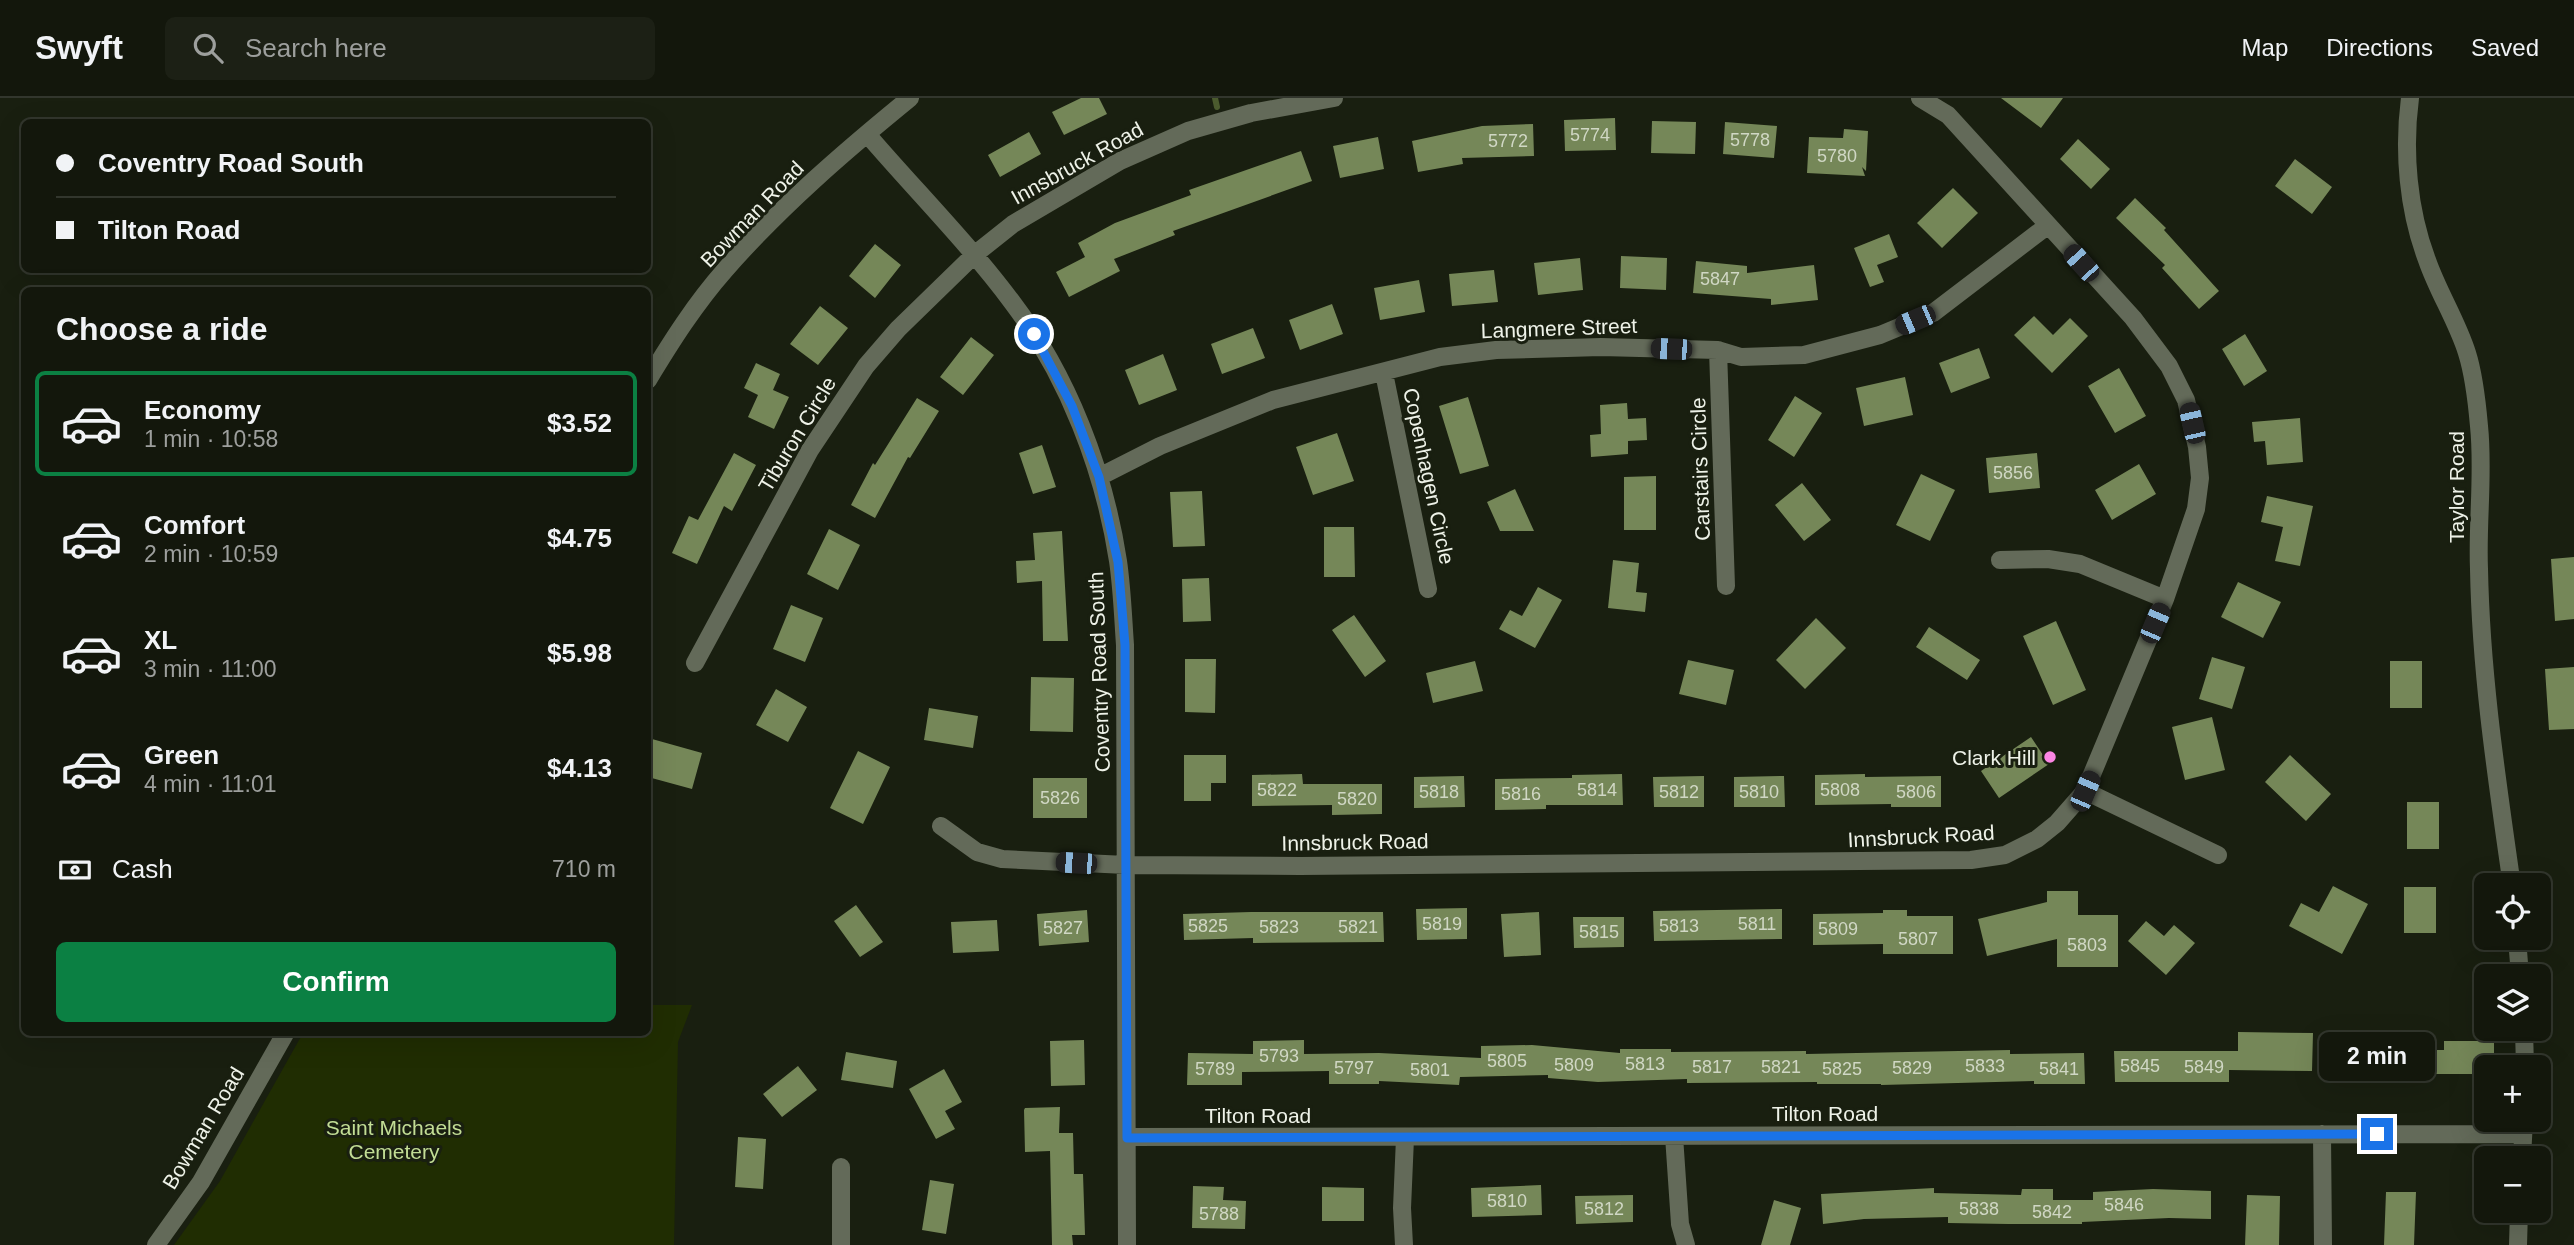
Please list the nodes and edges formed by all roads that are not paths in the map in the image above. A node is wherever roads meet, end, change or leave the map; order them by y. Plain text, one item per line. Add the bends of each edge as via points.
1 (910, 98) edge
2 (1334, 98) edge
3 (1920, 98) edge
4 (2410, 98) edge
5 (866, 134) junction
6 (2048, 226) junction
7 (974, 255) junction
8 (1718, 350) junction
9 (1384, 373) junction
10 (651, 375) edge
11 (1099, 477) junction
12 (2000, 560) dead end
13 (1726, 586) dead end
14 (1428, 589) dead end
15 (2165, 599) junction
16 (695, 663) dead end
17 (2085, 791) junction
18 (940, 826) dead end
19 (2218, 856) dead end
20 (1126, 865) junction
21 (2510, 873) edge
22 (284, 1036) edge
23 (2474, 1129) edge
24 (2322, 1134) junction
25 (1674, 1136) junction
26 (1127, 1138) junction
27 (1405, 1138) junction
28 (841, 1167) dead end
29 (2519, 1223) edge
30 (156, 1245) edge
31 (841, 1245) edge
32 (1127, 1245) edge
33 (1404, 1245) edge
34 (1686, 1245) edge
35 (2323, 1245) edge
36 (2518, 1245) edge

1 - 5 street, Bowman Road
2 - 7 street, Innsbruck Road via 1251,113 1188,131 1120,161 1013,223
3 - 6 street, Innsbruck Road via 1948,115
4 - 21 street, Taylor Road via 2410,187 2419,234 2468,354 2479,427 2485,689
5 - 7 street, Coventry Road South
5 - 10 street, Bowman Road via 725,270 681,326
6 - 8 street, Langmere Street via 1933,313 1880,335 1804,355 1741,357
6 - 15 street, Innsbruck Road via 2133,318 2169,366 2186,400 2200,478 2196,509
7 - 11 street, Coventry Road South via 1044,350
7 - 16 street, Tiburon Circle via 866,366 810,450
8 - 9 street, Langmere Street via 1496,350 1440,357
8 - 13 street, Carstairs Circle
9 - 11 street, Langmere Street via 1273,400 1160,446
9 - 14 street, Copenhagen Circle
11 - 20 street, Coventry Road South via 1118,562 1125,645
12 - 15 street via 2080,564
15 - 17 street, Innsbruck Road
17 - 19 street
17 - 20 street, Innsbruck Road via 2037,839 2006,855 1971,860
18 - 20 street, Innsbruck Road via 977,852 1002,859
20 - 26 street, Coventry Road South
22 - 30 street, Bowman Road via 205,1175
23 - 24 street, Tilton Road
24 - 25 street, Tilton Road
24 - 35 street
25 - 27 street, Tilton Road
25 - 34 street via 1680,1224
26 - 27 street, Tilton Road
26 - 32 street, Coventry Road South
27 - 33 street
28 - 31 street
29 - 36 street

